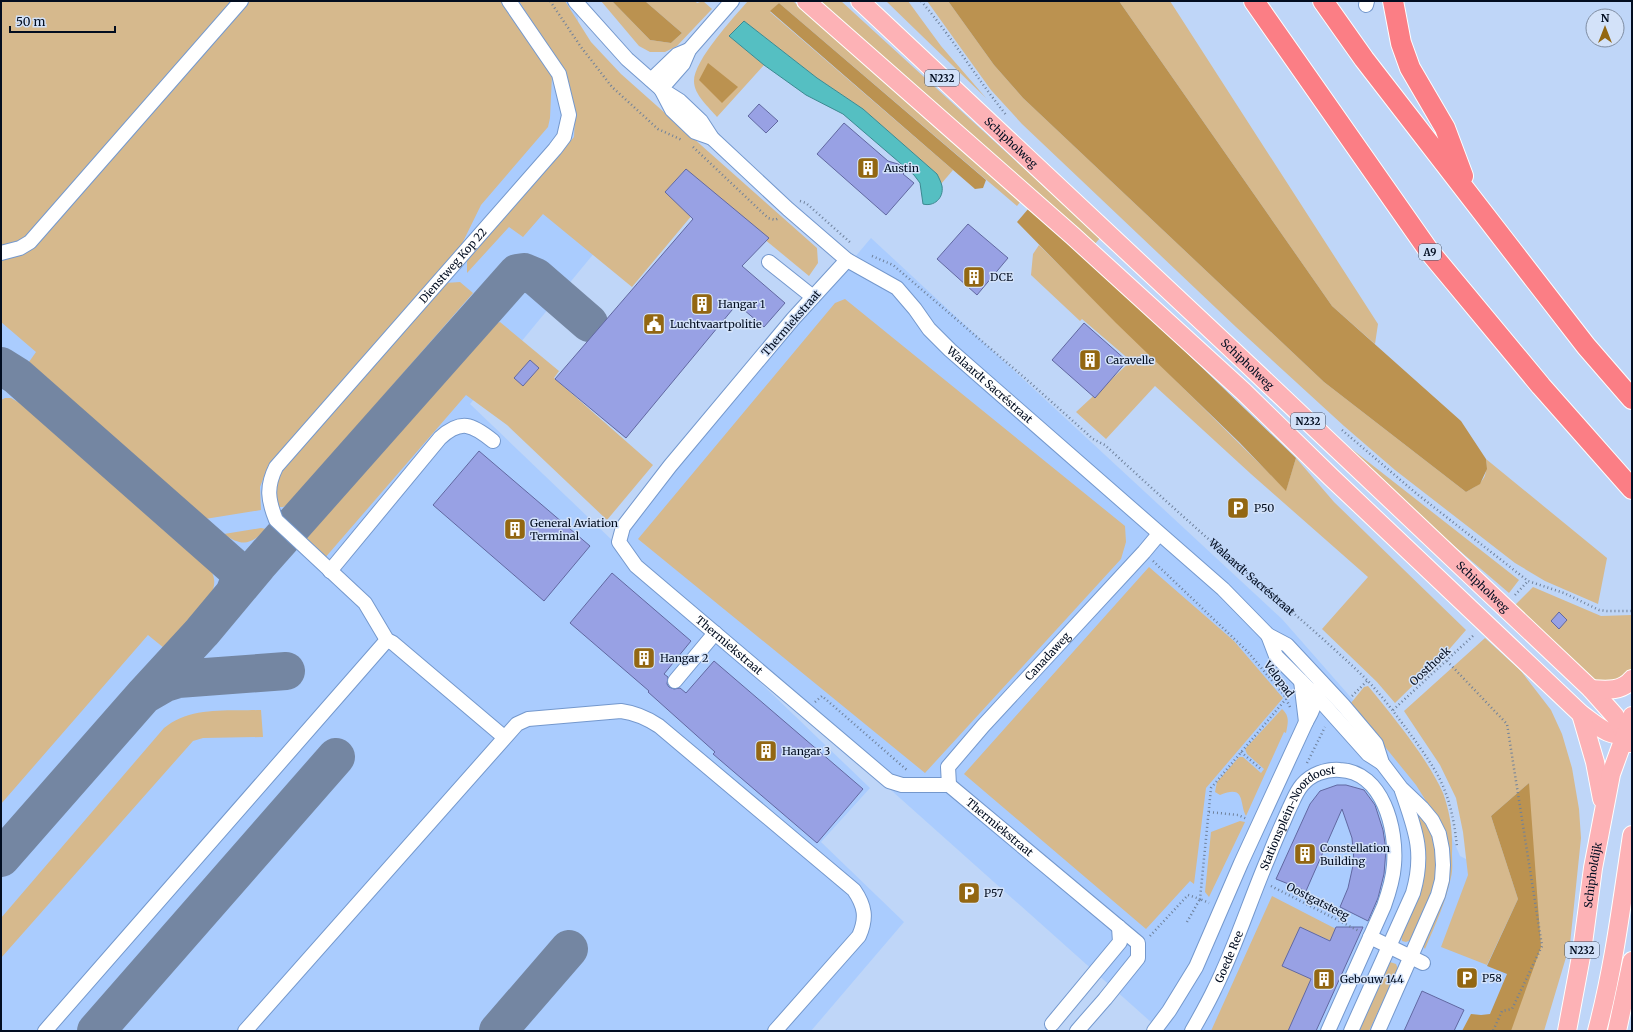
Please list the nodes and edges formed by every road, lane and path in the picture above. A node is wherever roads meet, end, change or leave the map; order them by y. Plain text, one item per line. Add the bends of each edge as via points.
1 (241, 1) edge
2 (509, 1) edge
3 (550, 1) edge
4 (575, 1) edge
5 (732, 1) edge
6 (806, 1) edge
7 (860, 1) edge
8 (921, 1) edge
9 (1254, 1) edge
10 (1323, 1) edge
11 (1393, 1) edge
12 (656, 85) junction
13 (635, 108) dead end
14 (1008, 117) dead end
15 (1468, 191) junction
16 (1, 253) edge
17 (871, 256) dead end
18 (847, 260) junction
19 (769, 262) dead end
20 (813, 297) junction
21 (1632, 399) edge
22 (1339, 428) dead end
23 (493, 440) dead end
24 (1631, 487) edge
25 (1159, 534) junction
26 (1144, 552) junction
27 (330, 571) junction
28 (1528, 581) junction
29 (1515, 595) dead end
30 (1632, 611) edge
31 (715, 633) junction
32 (1477, 633) dead end
33 (1268, 635) junction
34 (387, 640) junction
35 (1447, 661) junction
36 (1632, 680) edge
37 (675, 681) dead end
38 (1301, 681) junction
39 (1322, 682) junction
40 (1591, 689) junction
41 (1286, 698) junction
42 (1318, 698) junction
43 (1291, 710) dead end
44 (1394, 710) joint
45 (806, 711) junction
46 (1581, 714) junction
47 (1632, 716) edge
48 (1306, 722) junction
49 (504, 737) junction
50 (1630, 740) edge
51 (1241, 752) junction
52 (1382, 763) junction
53 (1262, 770) dead end
54 (910, 773) dead end
55 (949, 785) junction
56 (1401, 788) junction
57 (1604, 812) junction
58 (1632, 835) edge
59 (1259, 880) junction
60 (1119, 927) junction
61 (1370, 937) junction
62 (1143, 941) junction
63 (1390, 946) junction
64 (1417, 960) junction
65 (1632, 961) edge
66 (1052, 1024) dead end
67 (45, 1031) edge
68 (245, 1031) edge
69 (775, 1031) edge
70 (1077, 1031) edge
71 (1154, 1031) edge
72 (1192, 1031) edge
73 (1328, 1031) edge
74 (1352, 1031) edge
75 (1378, 1031) edge
76 (1493, 1031) edge
77 (1567, 1031) edge
78 (1597, 1031) edge
79 (1617, 1031) edge

1 - 16 street via 30,242 20,248
2 - 27 street, Dienstweg Kop 22 via 559,74 569,115 564,137 276,467 269,487 272,511 276,520
3 - 13 path via 612,87
4 - 12 street, Walaardt Sacréstraat via 612,43
5 - 12 street via 689,50 677,55
6 - 46 main road, Schipholweg / N232 via 1067,231 1244,392
7 - 40 main road, Schipholweg / N232
8 - 14 path, Schipholweg
9 - 24 highway, A9 via 1429,251 1541,386
10 - 15 highway via 1364,59
11 - 15 highway via 1401,43 1410,68 1445,128
12 - 18 street, Walaardt Sacréstraat via 680,100 712,138 782,204
15 - 21 highway via 1586,346
17 - 44 path, Walaardt Sacréstraat via 893,265 1093,439 1105,445 1178,514 1320,636
18 - 20 street, Thermiekstraat
18 - 25 street, Walaardt Sacréstraat via 897,288 929,329 950,350
19 - 20 street
20 - 31 street, Thermiekstraat via 670,466 623,527 619,542 636,566
22 - 28 path via 1417,494
23 - 27 street via 470,427 460,425 451,428
25 - 26 street, Canadaweg
25 - 33 street, Walaardt Sacréstraat via 1223,590
26 - 41 path, Velopad via 1248,652
26 - 55 street, Canadaweg via 988,720 948,767
27 - 34 street via 365,603
28 - 29 path
28 - 30 path via 1564,593 1599,610
31 - 37 street
31 - 45 street, Thermiekstraat
32 - 35 path, Oosthoek
33 - 38 street, Walaardt Sacréstraat via 1276,656
33 - 39 street, Walaardt Sacréstraat via 1287,645
34 - 49 street
34 - 67 street
35 - 44 path, Oosthoek
35 - 76 path via 1507,724 1542,946 1512,1009 1502,1011
36 - 40 main road via 1619,688
38 - 42 street, Walaardt Sacréstraat
38 - 48 street
39 - 42 street
39 - 52 street via 1376,744
40 - 50 main road, Schipholweg / N232 via 1615,716
41 - 43 path, Velopad
41 - 51 path
42 - 48 street
42 - 52 street via 1368,754
45 - 54 path via 822,696
45 - 55 street, Thermiekstraat via 889,781 902,785
46 - 50 main road, N232 via 1606,732
46 - 57 main road, N232 via 1595,762
47 - 50 main road, N232
48 - 71 street via 1196,966
49 - 68 street
49 - 69 street via 517,724 528,719 621,711 635,713 659,726 854,890 861,901 864,915 859,936
50 - 57 main road, Schipholdijk / N232 via 1611,774
51 - 53 path
51 - 62 path via 1211,788 1200,899 1188,895
52 - 56 street
55 - 60 street, Thermiekstraat
56 - 63 street via 1417,837 1419,867 1413,893
56 - 64 street via 1432,820 1439,834 1443,860 1442,880
57 - 77 main road, Schipholdijk / N232
58 - 78 main road, N232 via 1617,933
59 - 61 path, Oostgatsteeg
59 - 61 street, Stationsplein-Noordoost via 1302,784 1325,771 1344,770 1359,774 1374,786 1379,795 1390,822 1394,850 1390,891
59 - 72 street, Goede Ree via 1215,988
60 - 62 street, Thermiekstraat
60 - 66 street via 1120,942
61 - 63 street
61 - 73 street, Stationsplein-Noordoost
62 - 70 street via 1138,958
63 - 64 street
63 - 74 street
64 - 75 street
65 - 79 main road

